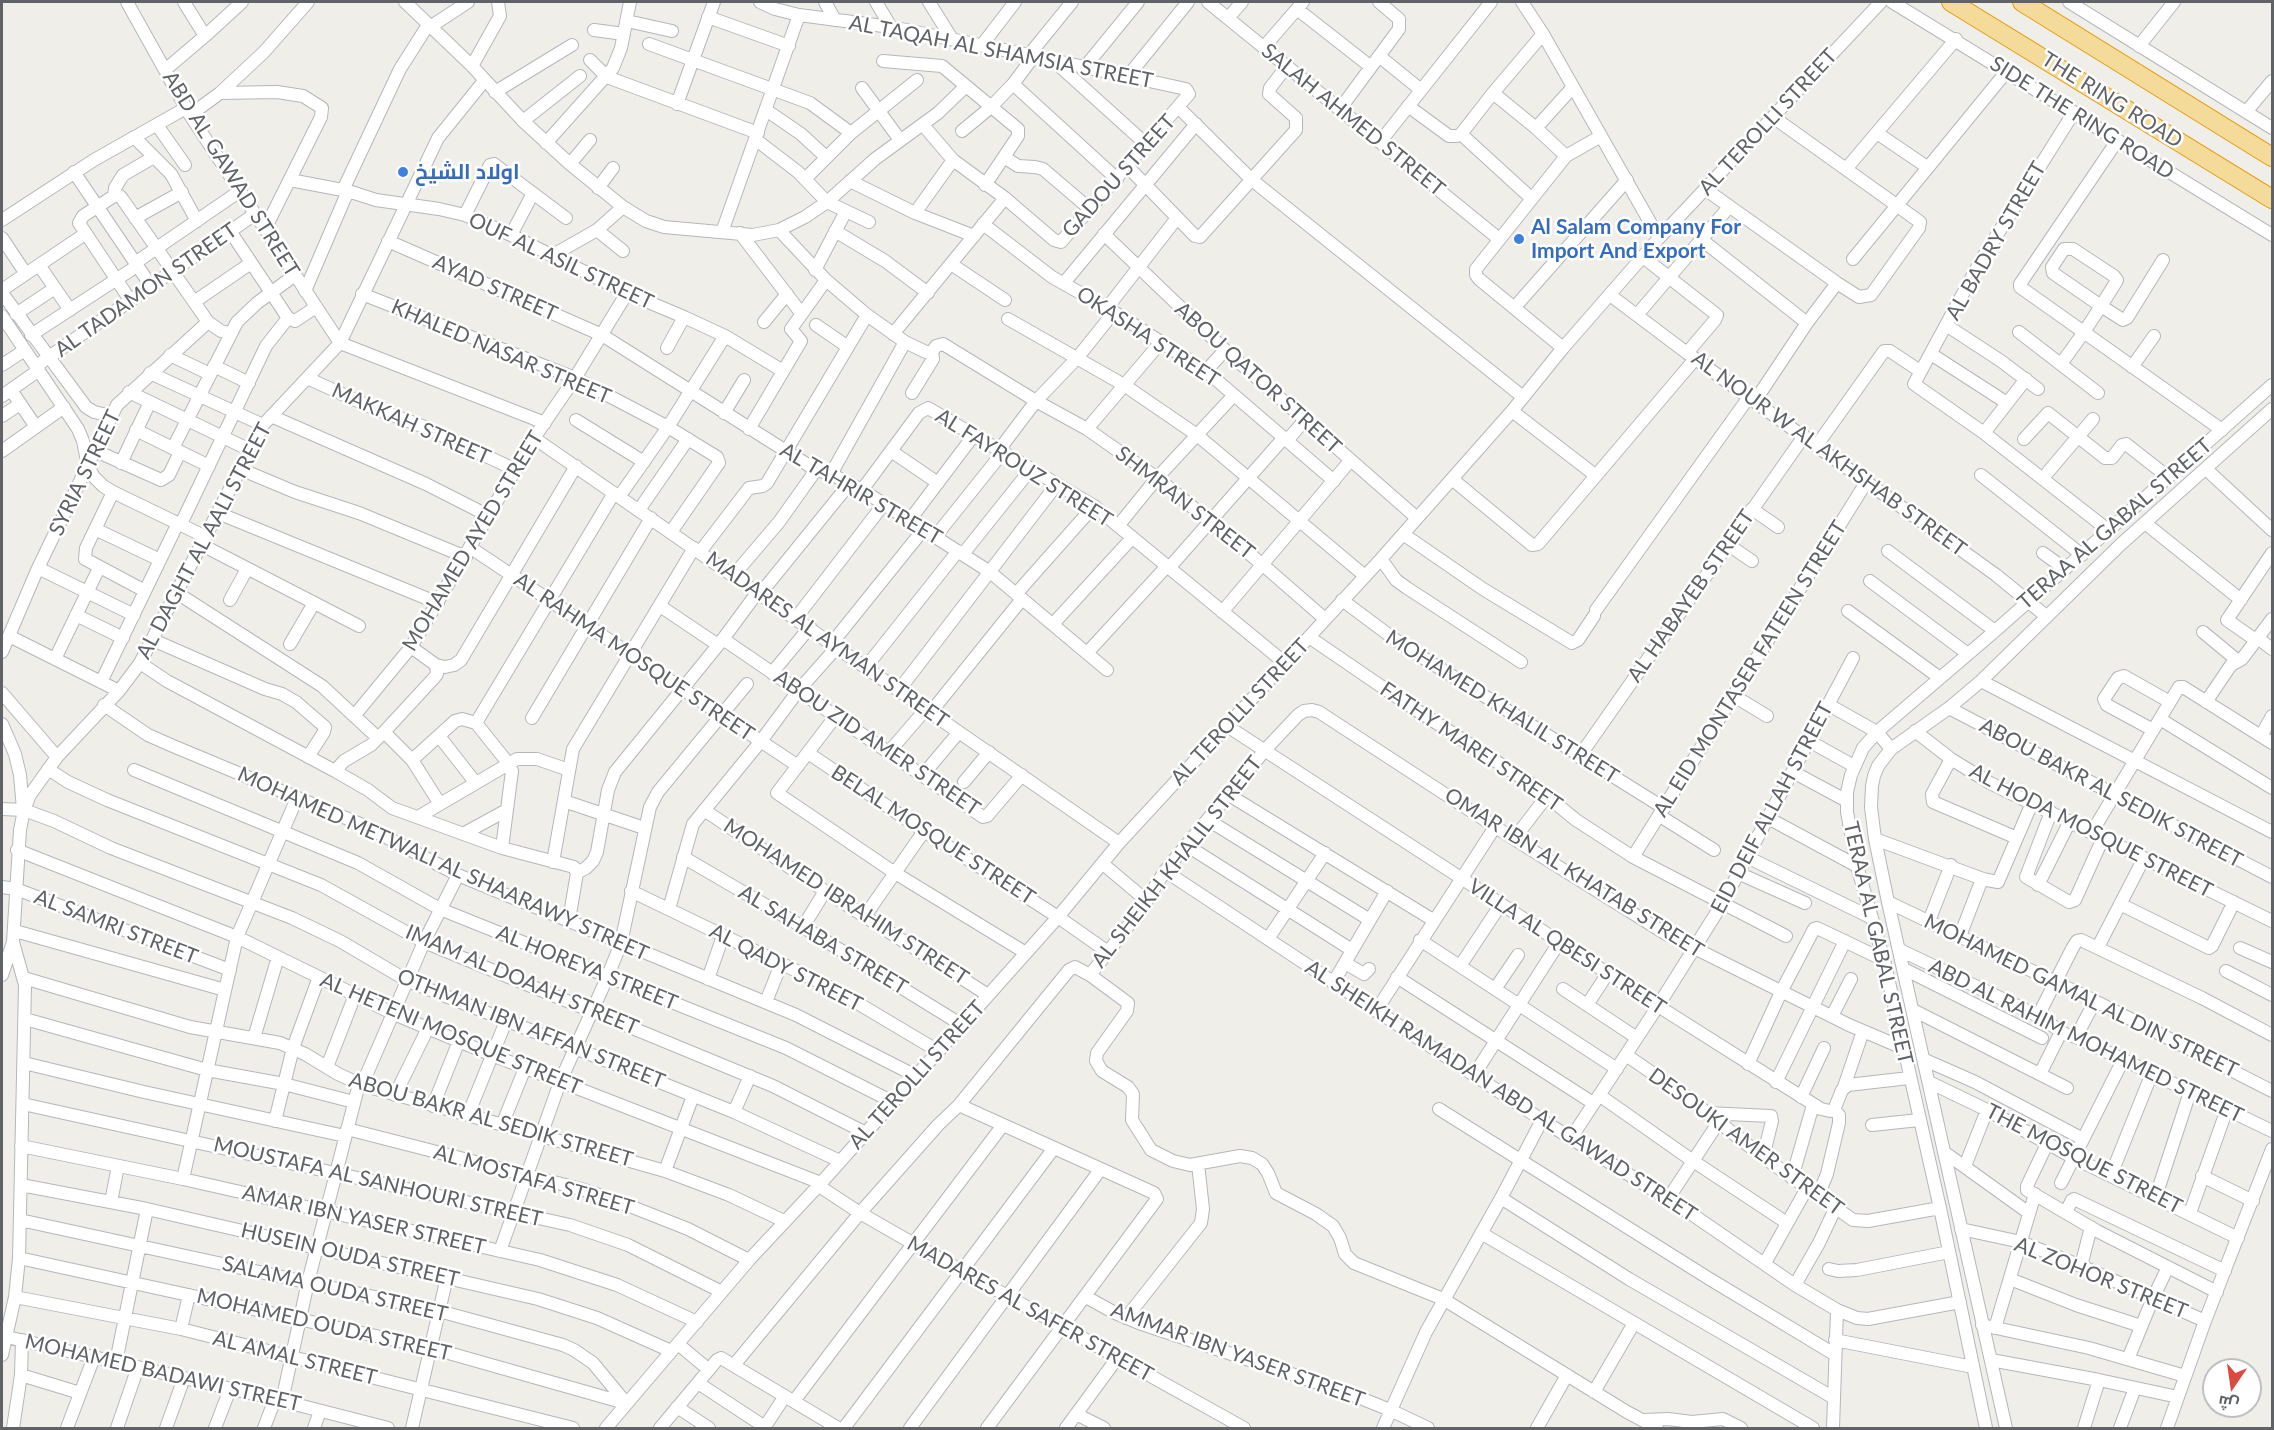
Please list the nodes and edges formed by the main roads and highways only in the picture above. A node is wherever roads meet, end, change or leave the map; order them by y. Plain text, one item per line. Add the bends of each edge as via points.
1 (1951, 2) edge
2 (2022, 2) edge
3 (2272, 157) edge
4 (2272, 200) edge

1 - 4 highway, THE RING ROAD
2 - 3 highway, THE RING ROAD

